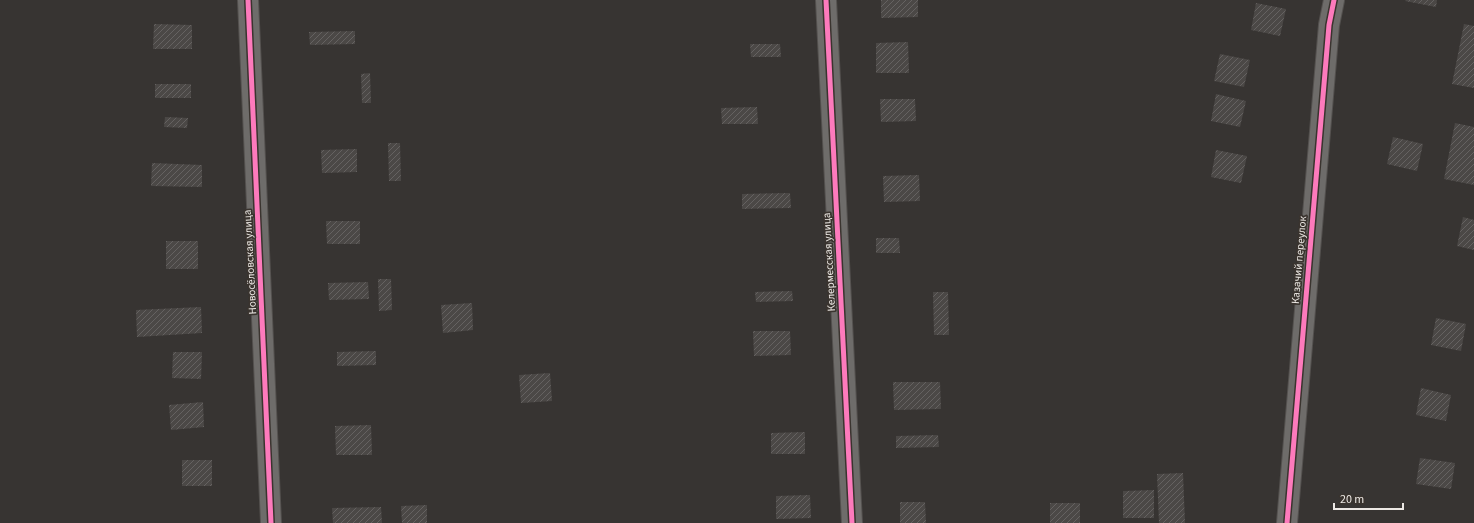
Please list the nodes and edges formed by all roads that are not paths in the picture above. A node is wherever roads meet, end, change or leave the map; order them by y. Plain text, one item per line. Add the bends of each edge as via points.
1 (248, 0) edge
2 (826, 0) edge
3 (1334, 0) edge
4 (271, 523) edge
5 (852, 523) edge
6 (1287, 523) edge

1 - 4 street, Новосёловская улица
2 - 5 street, Келермесская улица
3 - 6 street, Казачий переулок via 1329,25

